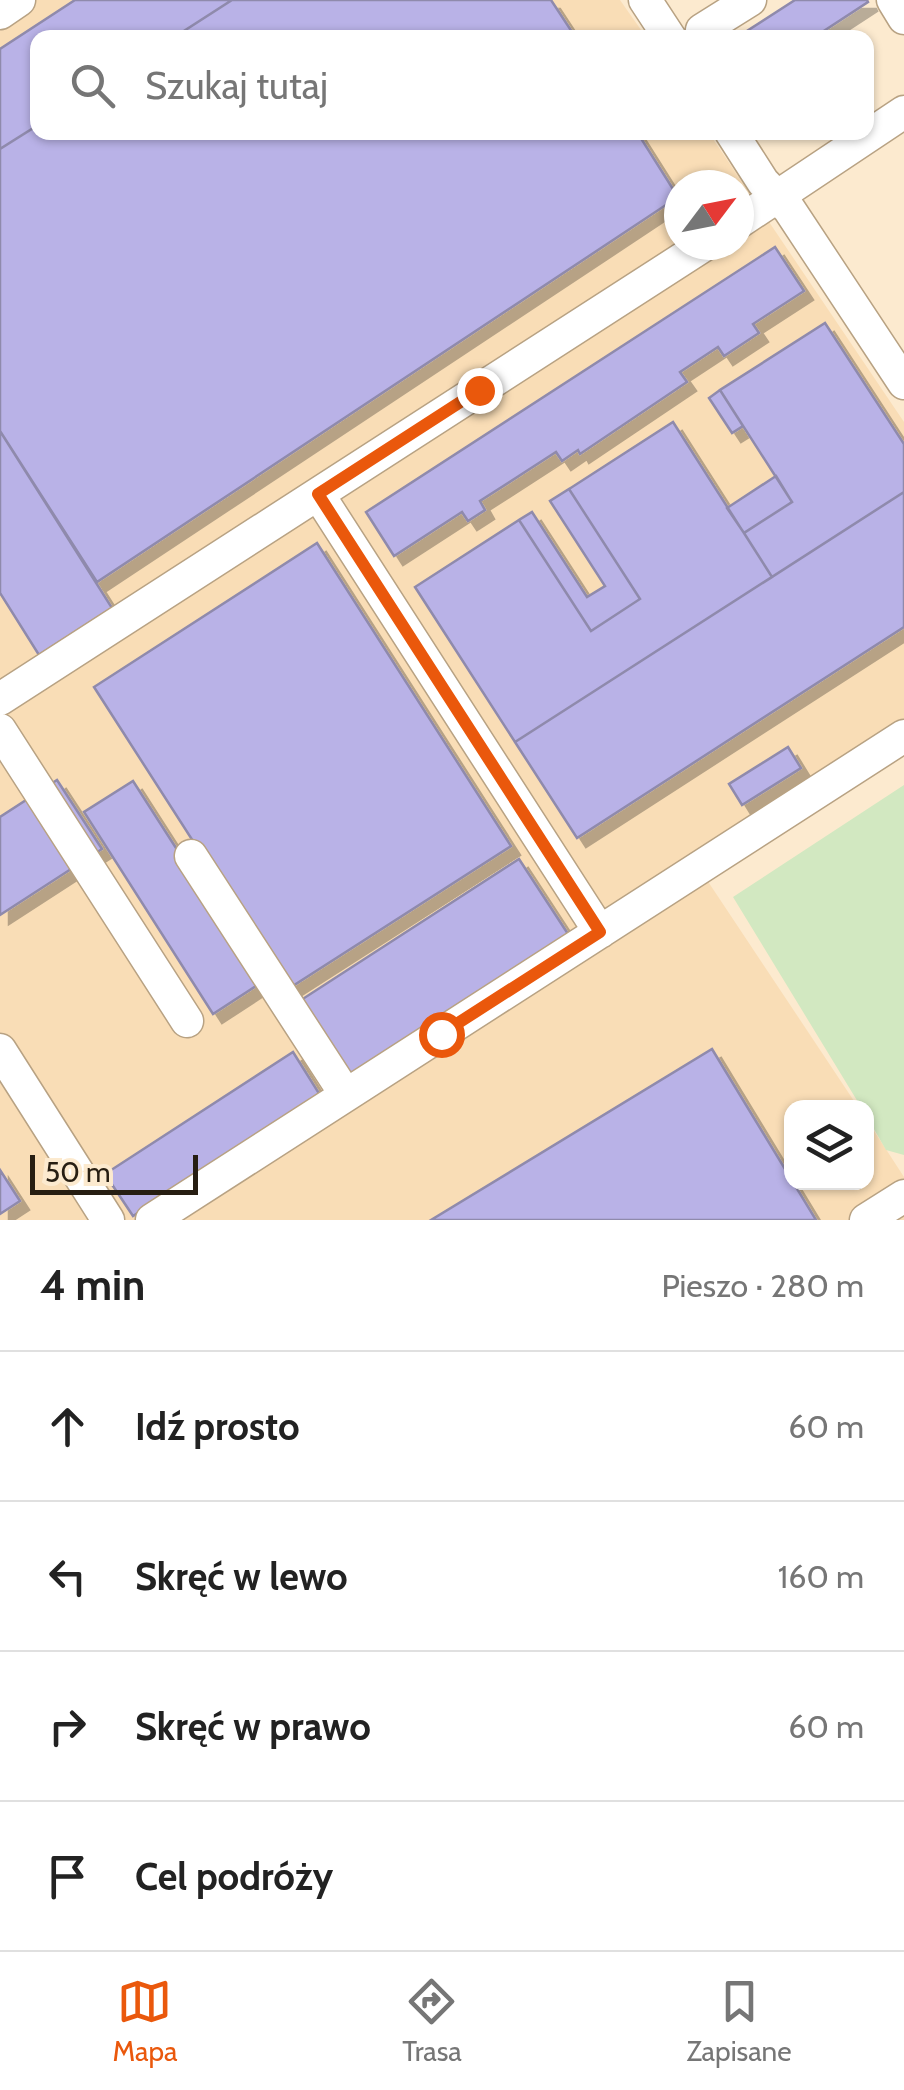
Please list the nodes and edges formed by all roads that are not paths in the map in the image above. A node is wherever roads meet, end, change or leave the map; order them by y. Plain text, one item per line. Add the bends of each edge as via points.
1 (20, 0) edge
2 (646, 0) edge
3 (750, 0) edge
4 (893, 0) edge
5 (0, 13) edge
6 (904, 18) edge
7 (665, 30) edge
8 (702, 30) dead end
9 (904, 112) edge
10 (874, 132) edge
11 (736, 140) edge
12 (862, 140) edge
13 (778, 197) junction
14 (754, 212) edge
15 (681, 260) edge
16 (904, 383) edge
17 (318, 494) junction
18 (0, 698) edge
19 (0, 730) edge
20 (904, 736) edge
21 (192, 856) dead end
22 (600, 932) junction
23 (187, 1021) dead end
24 (0, 1050) edge
25 (346, 1095) junction
26 (904, 1196) edge
27 (108, 1220) edge
28 (152, 1220) edge
29 (866, 1220) edge

1 - 5 lane
2 - 7 lane
3 - 8 lane
4 - 6 lane
9 - 10 lane
11 - 13 lane
12 - 13 lane
13 - 14 lane
13 - 16 lane
15 - 17 lane
17 - 18 lane
17 - 22 lane
19 - 23 lane
20 - 22 lane
21 - 25 lane
22 - 25 lane
24 - 27 lane
25 - 28 lane
26 - 29 lane

